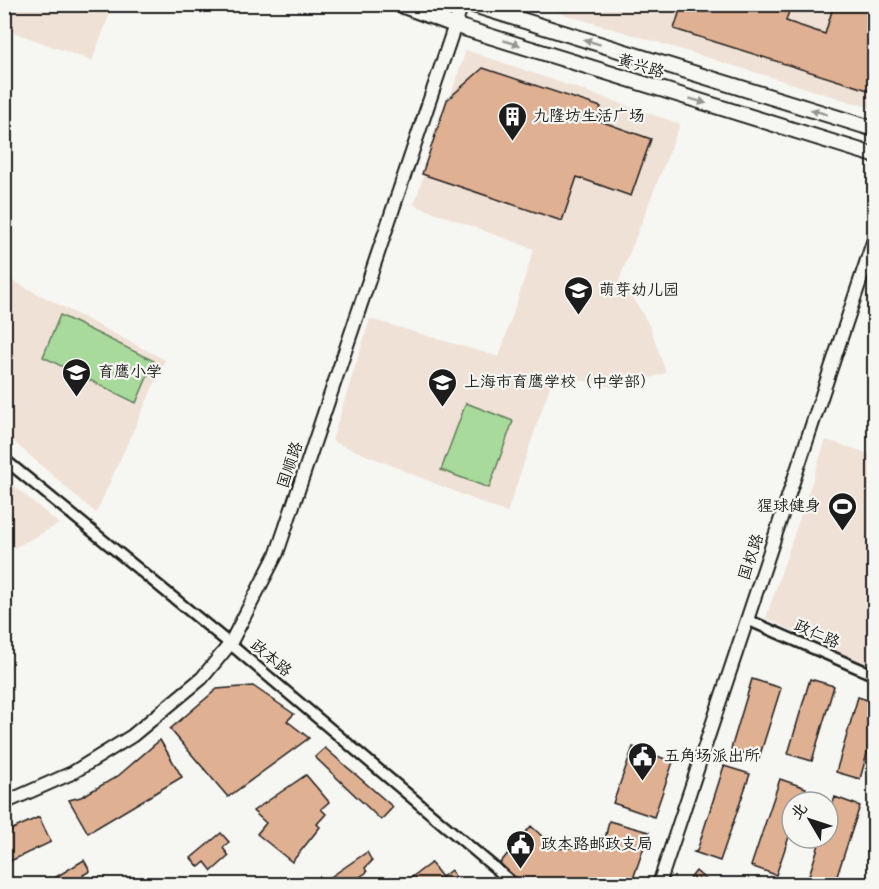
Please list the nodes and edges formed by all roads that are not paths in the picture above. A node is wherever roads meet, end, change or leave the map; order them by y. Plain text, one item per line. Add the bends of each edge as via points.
1 (398, 4) edge
2 (462, 4) edge
3 (470, 4) edge
4 (456, 26) junction
5 (874, 129) edge
6 (874, 156) edge
7 (874, 239) edge
8 (4, 459) edge
9 (748, 620) junction
10 (230, 644) junction
11 (874, 675) edge
12 (4, 803) edge
13 (514, 885) edge
14 (659, 885) edge

1 - 4 main road, 黄兴路
2 - 4 street, 国顺路
5 -> 3 main road, 黄兴路
4 -> 6 main road, 黄兴路
4 - 10 street, 国顺路 via 277,553
7 - 9 street, 国权路
8 - 10 street, 政本路
9 - 11 street, 政仁路
9 - 14 street, 国权路
10 - 12 street, 国顺路 via 202,678 132,736 72,773
10 - 13 street, 政本路

